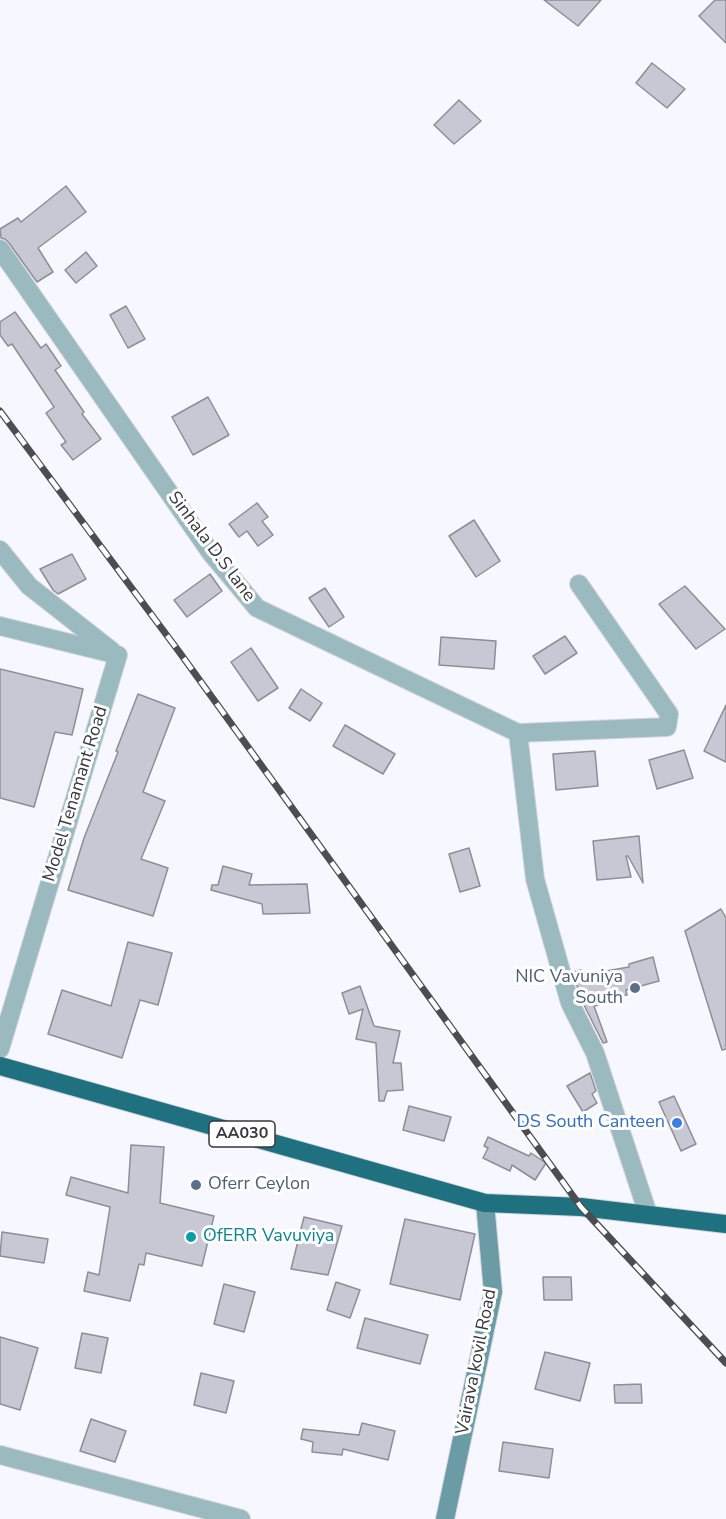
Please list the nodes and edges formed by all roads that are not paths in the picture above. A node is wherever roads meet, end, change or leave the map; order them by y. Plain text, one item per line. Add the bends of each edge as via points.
1 (0, 249) edge
2 (0, 550) edge
3 (579, 584) dead end
4 (0, 626) edge
5 (118, 655) junction
6 (518, 734) junction
7 (0, 1049) edge
8 (0, 1066) edge
9 (484, 1203) junction
10 (648, 1214) junction
11 (726, 1224) edge
12 (0, 1455) edge
13 (241, 1519) edge
14 (445, 1519) edge

1 - 6 street, Sinhala D.S lane via 211,553 257,608
2 - 5 street via 29,586
3 - 6 street, Sinhala D.S lane via 669,714 667,727
4 - 5 street
5 - 7 street, Model Tenamant Road
6 - 10 street via 535,879 570,1004 595,1053
8 - 9 highway, AA030
9 - 10 highway, AA030
9 - 14 street, Vairava kovil Road via 493,1292
10 - 11 highway, AA030
12 - 13 street

